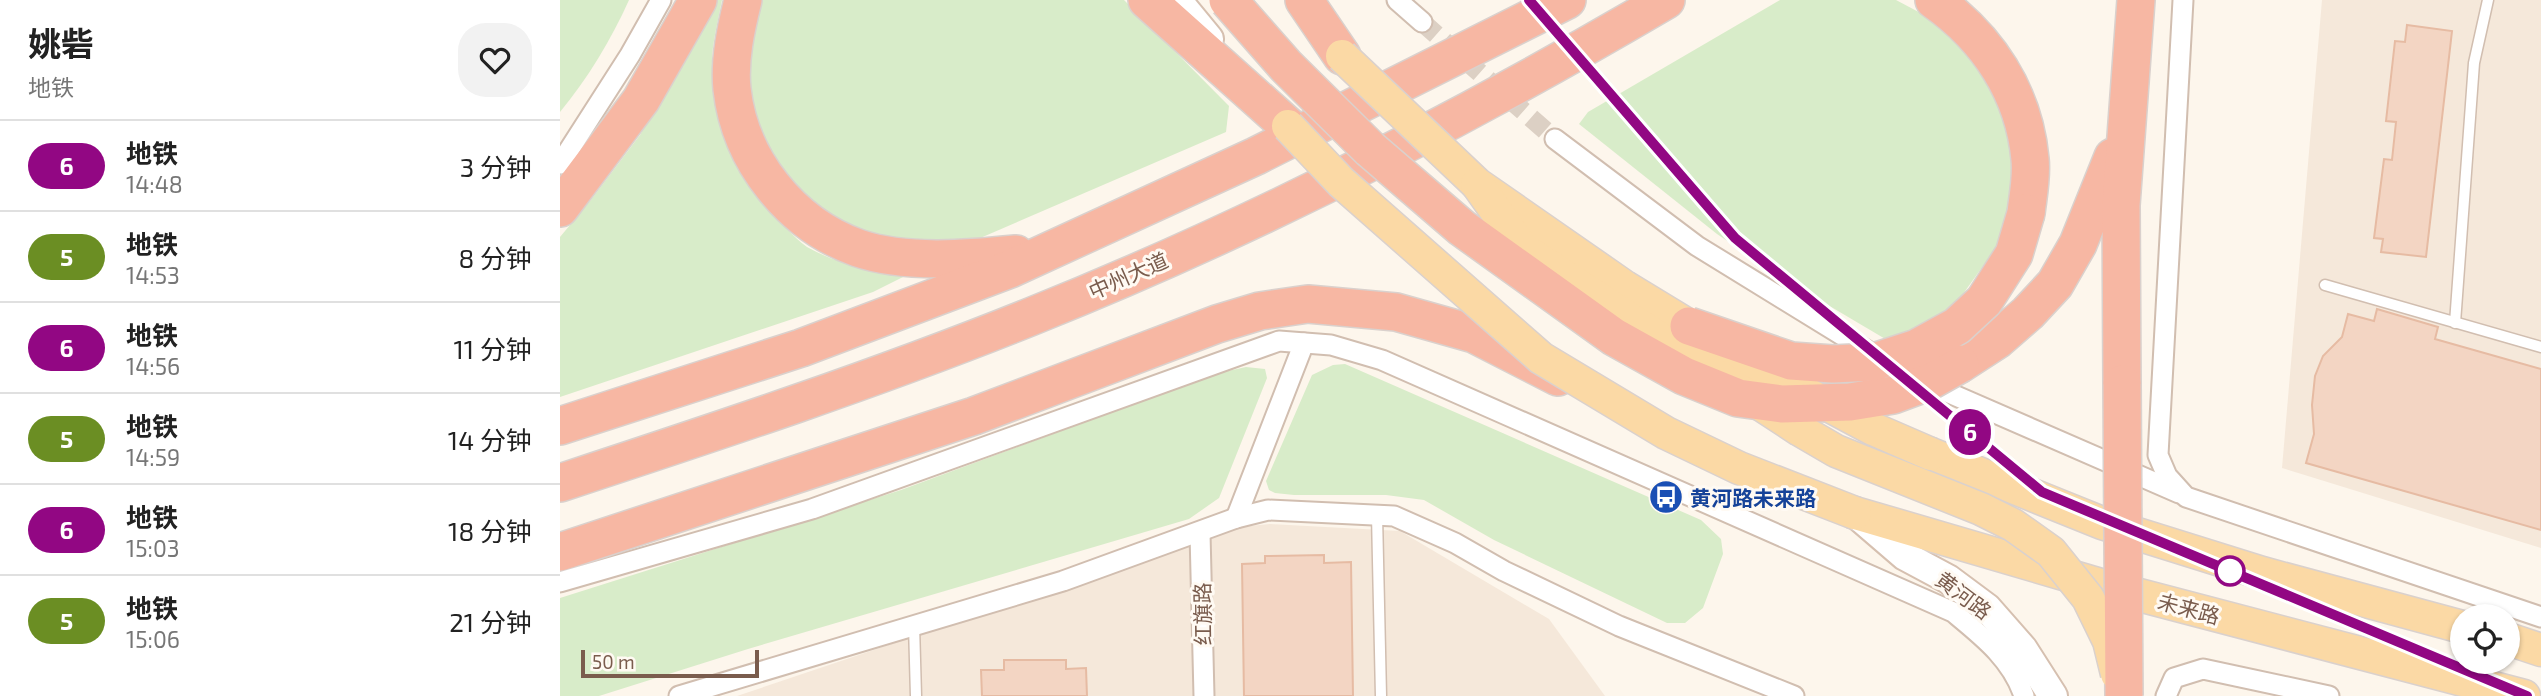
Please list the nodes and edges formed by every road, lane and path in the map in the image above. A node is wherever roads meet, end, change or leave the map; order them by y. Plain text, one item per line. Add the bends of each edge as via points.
1 (661, 0) edge
2 (698, 0) edge
3 (743, 0) edge
4 (1147, 0) edge
5 (1177, 0) edge
6 (1228, 0) edge
7 (1287, 0) edge
8 (1304, 0) edge
9 (1397, 0) edge
10 (1535, 0) edge
11 (1567, 0) edge
12 (1934, 0) edge
13 (2136, 0) edge
14 (2183, 0) edge
15 (2487, 0) edge
16 (1666, 1) edge
17 (1422, 22) tunnel mouth
18 (1485, 42) junction
19 (1342, 56) junction
20 (2127, 103) junction
21 (1288, 126) junction
22 (1555, 139) tunnel mouth
23 (560, 164) edge
24 (1477, 184) junction
25 (560, 208) edge
26 (1052, 250) junction
27 (2325, 285) dead end
28 (2455, 323) junction
29 (1689, 326) junction
30 (1304, 343) junction
31 (2541, 346) edge
32 (560, 426) edge
33 (1666, 433) junction
34 (560, 483) edge
35 (2186, 496) junction
36 (1855, 513) junction
37 (1377, 515) junction
38 (1236, 518) junction
39 (1200, 533) junction
40 (560, 552) edge
41 (560, 582) edge
42 (2541, 617) edge
43 (2450, 624) edge
44 (914, 625) junction
45 (2520, 643) edge
46 (2541, 650) edge
47 (679, 696) edge
48 (916, 696) edge
49 (1203, 696) edge
50 (1381, 696) edge
51 (1794, 696) edge
52 (2024, 696) edge
53 (2053, 696) edge
54 (2123, 696) edge
55 (2166, 696) edge
56 (2329, 696) edge
57 (2524, 696) edge

1 - 23 street
2 - 25 highway via 640,100
3 - 26 highway via 733,45 732,88 737,113 751,152 772,187 793,210 835,238 884,253 920,258 991,257
4 - 21 highway
5 - 21 main road
6 - 20 highway, bridge via 1286,66 1370,149 1462,228 1614,337 1684,376 1738,398 1782,404 1850,402 1892,395 1928,382 1997,340 2028,313 2055,284 2078,244 2110,168
7 - 19 main road
8 - 19 highway
9 - 17 street
10 - 18 highway
11 - 18 highway
12 - 29 highway, bridge via 1970,29 2000,66 2020,108 2030,161 2026,213 2014,254 1984,301 1958,326 1917,348 1874,362 1791,360
13 - 20 highway
14 - 35 street via 2158,456 2167,476
15 - 28 lane via 2474,63
16 - 34 highway, 中州大道 via 1565,59 1272,211 1031,317 778,412
18 - 26 highway via 1256,156
19 - 24 main road, bridge
20 - 54 highway, bridge via 2121,205
21 - 33 main road, 未来路, bridge via 1341,182 1541,358
22 - 35 street via 1697,246 1902,372
24 - 29 main road, bridge
24 - 54 main road, bridge via 1523,248 1800,430 1836,451 1981,509 2051,551 2088,598 2109,641
26 - 32 highway via 800,348
27 - 28 lane
28 - 31 lane
29 - 43 main road, bridge via 1871,428 2102,523
30 - 38 street
30 - 41 street via 1279,341 813,509
30 - 52 street via 1331,345 1382,360 1952,612 1995,646
33 - 36 main road, 未来路, bridge via 1739,468
33 - 40 highway, bridge via 1474,334 1396,312 1308,304 1217,324 974,416
35 - 42 street
36 - 53 main road, 黄河路 via 1905,556 1948,579 1987,608 2023,649
36 - 57 main road, 未来路 via 2101,585
37 - 38 street via 1268,510
37 - 50 lane
37 - 51 street via 1394,516 1427,529 1619,626
38 - 39 street
39 - 44 street
39 - 49 street, 红旗路
44 - 47 street
44 - 48 lane
45 - 46 main road
55 - 56 street via 2174,678 2203,669

